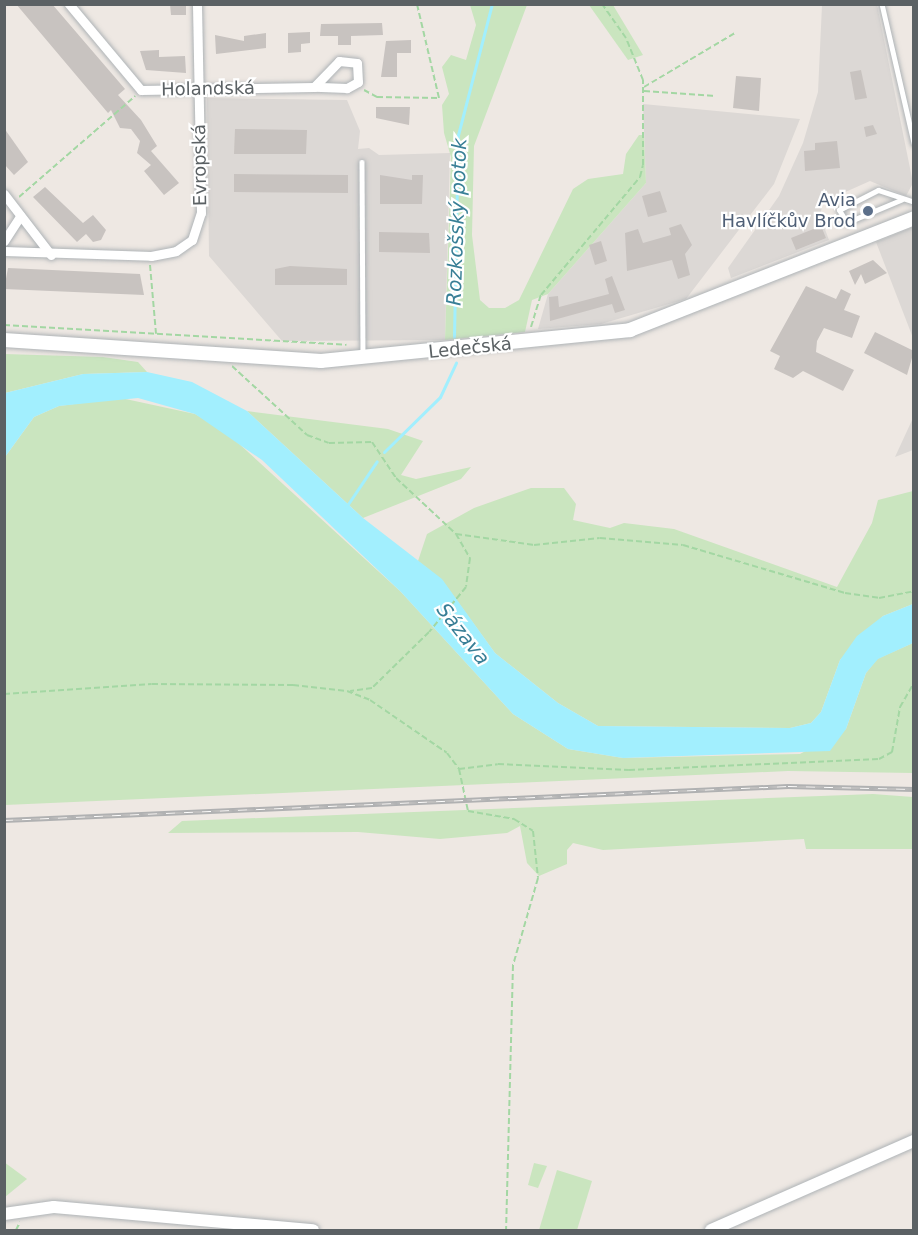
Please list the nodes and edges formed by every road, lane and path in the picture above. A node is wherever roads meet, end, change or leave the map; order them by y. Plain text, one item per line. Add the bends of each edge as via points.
1 (69, 4) edge
2 (196, 4) edge
3 (417, 4) edge
4 (602, 4) edge
5 (882, 4) edge
6 (735, 33) dead end
7 (355, 86) junction
8 (314, 87) junction
9 (198, 89) junction
10 (644, 89) junction
11 (141, 90) junction
12 (716, 96) dead end
13 (914, 143) edge
14 (362, 162) dead end
15 (4, 194) edge
16 (902, 200) junction
17 (914, 202) edge
18 (13, 203) junction
19 (20, 216) junction
20 (914, 218) edge
21 (4, 241) edge
22 (4, 251) edge
23 (51, 255) junction
24 (151, 256) junction
25 (4, 325) edge
26 (156, 334) junction
27 (4, 340) edge
28 (530, 342) junction
29 (363, 352) junction
30 (220, 355) junction
31 (456, 534) junction
32 (914, 591) edge
33 (914, 683) edge
34 (347, 691) junction
35 (4, 694) edge
36 (459, 769) junction
37 (914, 1141) edge
38 (4, 1214) edge
39 (313, 1230) edge
40 (506, 1230) edge
41 (711, 1230) edge

1 - 11 street, Holandská
2 - 9 street, Evropská
3 - 7 path via 439,98 377,97
4 - 10 path via 626,38
5 - 13 lane
6 - 10 path
7 - 8 street, Holandská
7 - 8 street via 360,68 348,59
8 - 9 street, Holandská
9 - 11 street, Holandská
9 - 24 street, Evropská via 201,213 192,240 176,251
10 - 12 path
10 - 28 path via 640,177 541,295 534,306
11 - 18 path
14 - 29 lane
15 - 18 street
16 - 16 lane via 847,223 839,210 878,190
16 - 17 lane
18 - 19 street
19 - 21 street
19 - 23 street
20 - 28 main road, Ledečská via 630,330
22 - 23 street, Evropská
23 - 24 street, Evropská
24 - 26 path via 148,283 157,292
25 - 26 path
26 - 29 path
27 - 30 main road, Ledečská
28 - 29 main road, Ledečská
29 - 30 main road, Ledečská
30 - 31 path via 307,435 329,442 372,442 396,478
31 - 32 path via 534,545 600,538 683,545 844,593 879,598
31 - 34 path via 470,558 466,587 429,632 372,688
33 - 36 path via 900,707 892,752 879,759 629,770 498,764
34 - 35 path via 293,685 152,684
34 - 36 path via 370,700 447,753
36 - 40 path via 468,811 514,819 533,831 539,851 538,878 513,965
37 - 41 street
38 - 39 street via 54,1207

